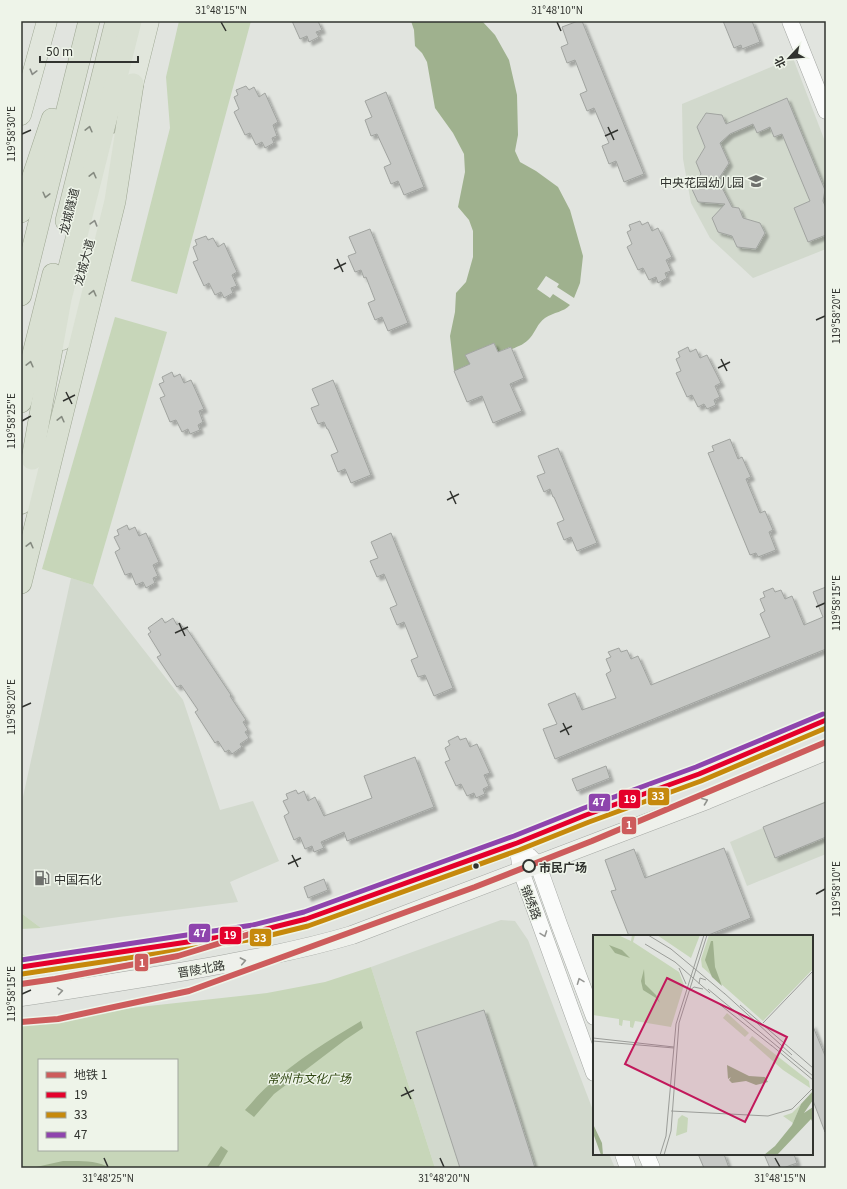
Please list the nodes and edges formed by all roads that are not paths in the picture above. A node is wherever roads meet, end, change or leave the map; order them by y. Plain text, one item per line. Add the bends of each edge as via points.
1 (47, 21) edge
2 (83, 21) edge
3 (89, 21) edge
4 (116, 21) edge
5 (131, 21) edge
6 (148, 21) edge
7 (790, 21) edge
8 (133, 84) junction
9 (826, 111) edge
10 (21, 115) edge
11 (21, 212) edge
12 (21, 294) edge
13 (21, 402) edge
14 (32, 459) junction
15 (21, 504) edge
16 (21, 583) edge
17 (826, 720) edge
18 (826, 751) edge
19 (517, 843) junction
20 (538, 865) junction
21 (521, 872) junction
22 (23, 966) edge
23 (21, 997) edge
24 (593, 1014) edge
25 (593, 1070) edge
26 (623, 1155) edge
27 (646, 1155) edge
28 (628, 1168) edge
29 (652, 1168) edge

1 -> 10 main road
2 - 11 highway
3 -> 12 highway
13 -> 4 highway, 龙城隧道
14 -> 5 highway via 61,299
6 - 8 main road, 龙城大道
7 - 9 street
14 -> 8 main road, 龙城大道
16 -> 8 highway via 115,201
14 - 15 main road, 龙城大道
17 - 19 main road via 699,774
20 -> 18 main road, 晋陵北路
19 - 20 street, 锦绣路
19 - 21 street, 锦绣路
19 - 22 main road via 306,919 254,932
20 - 21 main road, 晋陵北路
24 -> 20 street, 锦绣路
23 -> 21 main road, 晋陵北路 via 245,961 328,942
21 -> 25 street, 锦绣路
26 - 28 street
27 - 29 street

